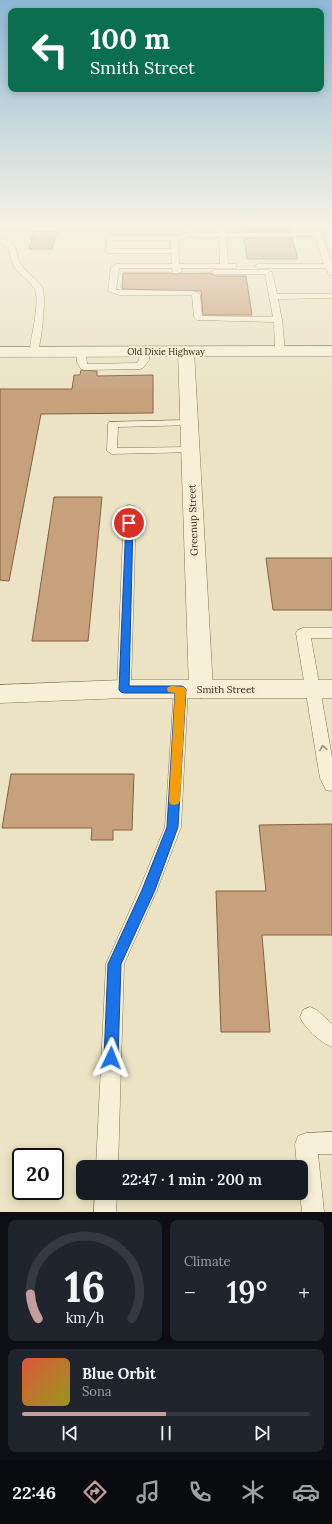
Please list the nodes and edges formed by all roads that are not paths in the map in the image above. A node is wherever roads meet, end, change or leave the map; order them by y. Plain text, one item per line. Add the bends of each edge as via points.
1 (32, 281) edge
2 (113, 281) edge
3 (270, 281) edge
4 (332, 296) edge
5 (273, 297) junction
6 (278, 320) junction
7 (186, 351) junction
8 (280, 351) junction
9 (332, 351) edge
10 (0, 352) edge
11 (34, 352) junction
12 (189, 423) junction
13 (190, 450) junction
14 (130, 508) dead end
15 (332, 633) edge
16 (191, 689) junction
17 (124, 690) junction
18 (323, 690) edge
19 (0, 694) edge
20 (332, 785) edge
21 (310, 1017) dead end
22 (332, 1038) edge
23 (332, 1143) edge
24 (107, 1160) edge
25 (106, 1200) edge
26 (105, 1212) edge
27 (313, 1212) edge

1 - 11 lane via 39,288 40,298
2 - 6 lane via 112,291 119,293 194,293 200,318
3 - 5 lane
4 - 5 lane
5 - 6 lane
6 - 8 lane
7 - 8 street, Old Dixie Highway
7 - 11 street, Old Dixie Highway
7 - 12 street, Greenup Street
8 - 9 street, Old Dixie Highway
10 - 11 street, Old Dixie Highway
12 - 13 street, Greenup Street
12 - 13 lane via 113,424 112,451
13 - 16 street, Greenup Street
14 - 17 lane
15 - 18 lane via 303,633
16 - 17 street, Smith Street
16 - 18 street, Smith Street
16 - 24 lane via 173,827 115,964
17 - 19 street, Smith Street
20 -> 18 lane via 328,778
21 - 22 lane
23 - 27 lane via 306,1144
25 - 26 lane

